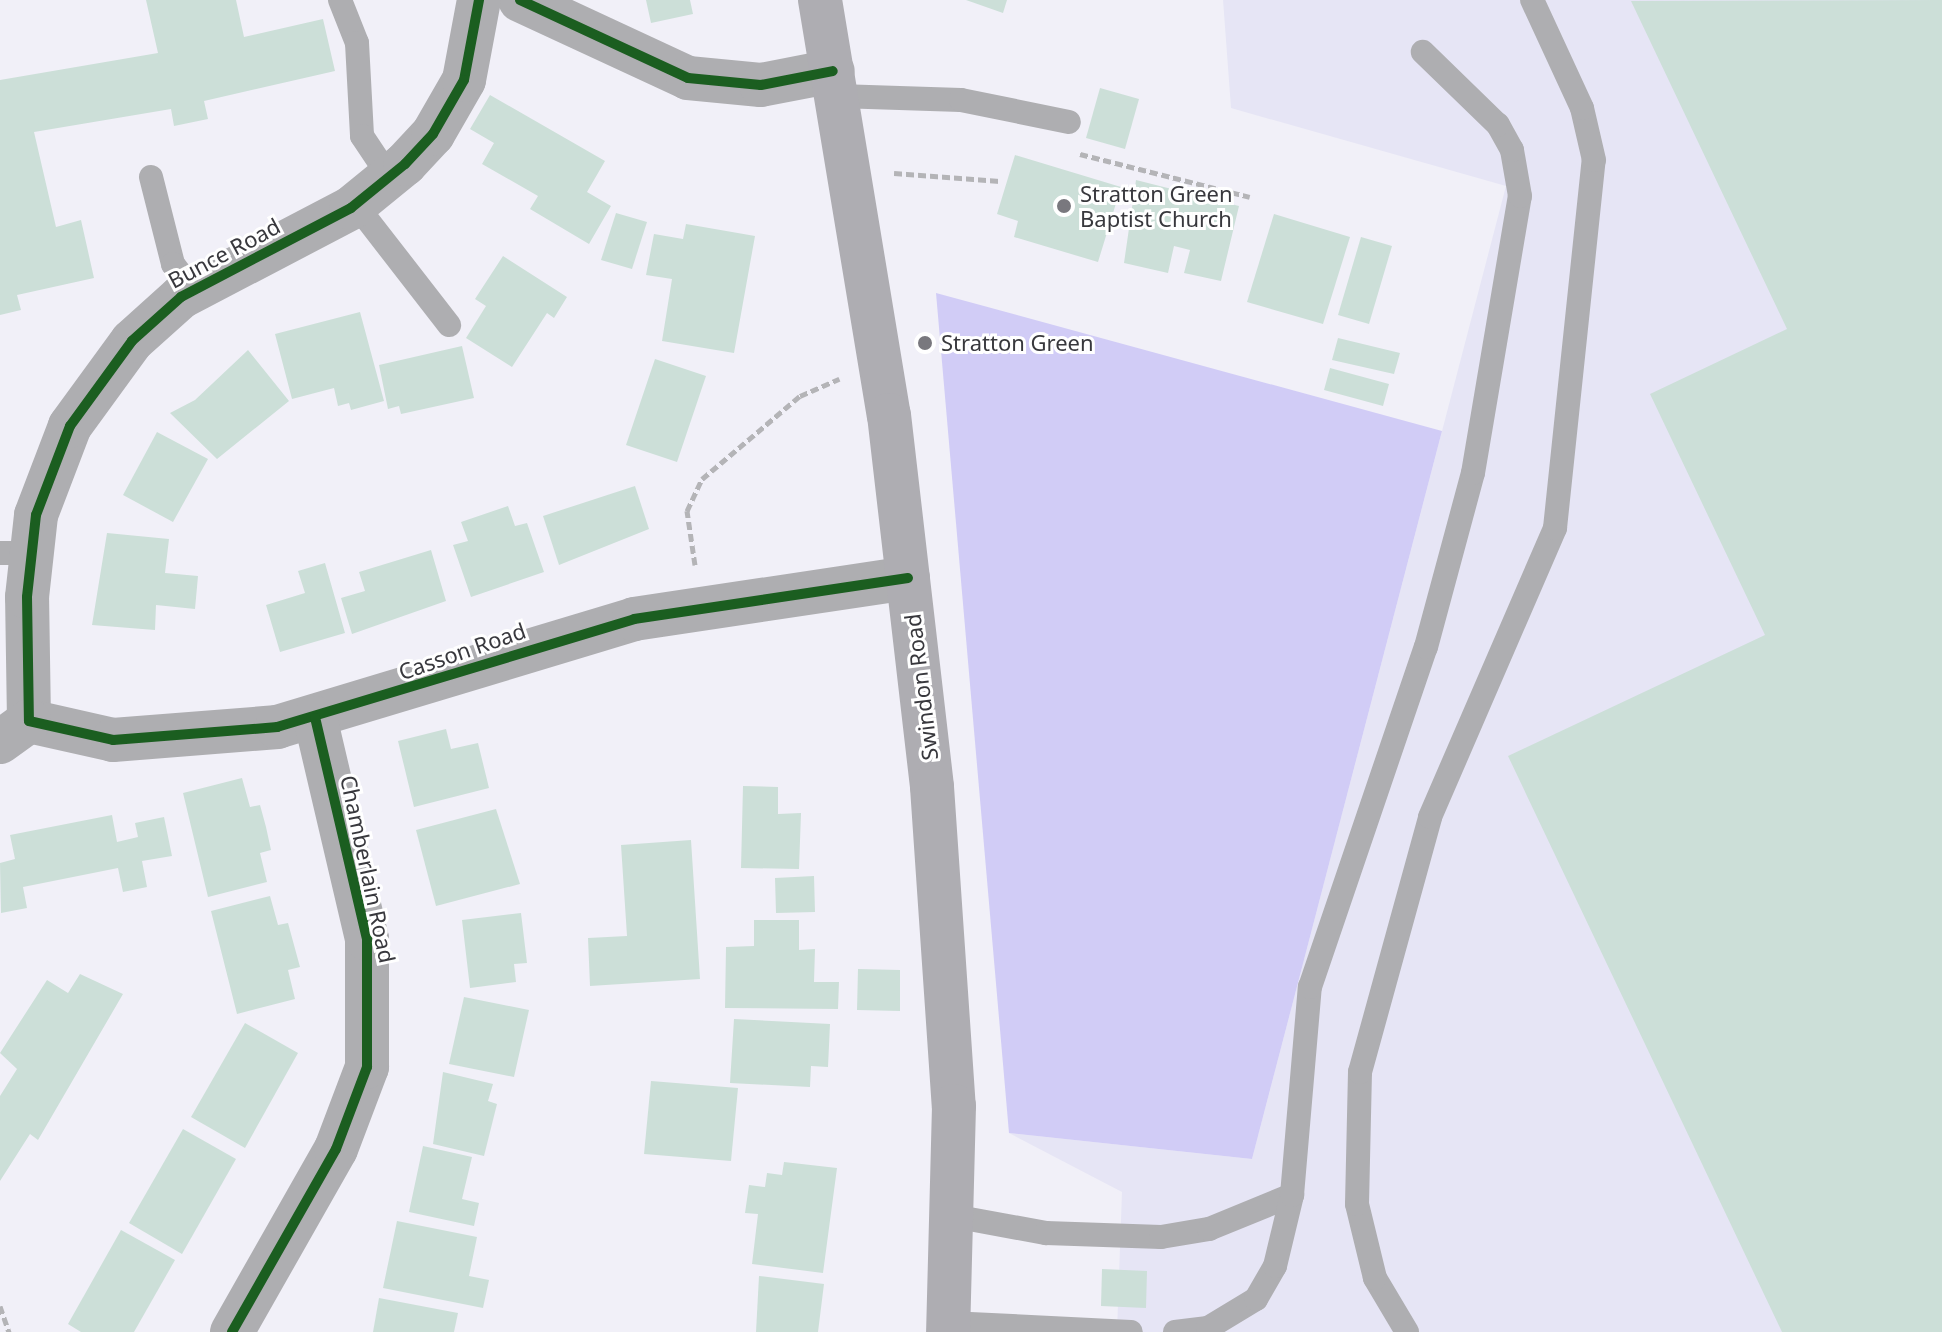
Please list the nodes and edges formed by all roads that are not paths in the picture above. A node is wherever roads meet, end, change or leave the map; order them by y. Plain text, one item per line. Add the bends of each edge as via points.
1 (340, 0) edge
2 (479, 0) edge
3 (520, 0) edge
4 (820, 0) edge
5 (1532, 0) edge
6 (1423, 52) dead end
7 (836, 83) junction
8 (1069, 122) road end
9 (151, 177) dead end
10 (390, 178) junction
11 (356, 205) junction
12 (192, 289) junction
13 (449, 325) dead end
14 (16, 553) edge
15 (908, 578) junction
16 (315, 718) junction
17 (15, 732) edge
18 (1292, 1195) junction
19 (953, 1216) junction
20 (948, 1328) edge
21 (232, 1332) edge
22 (1131, 1332) edge
23 (1175, 1332) edge
24 (1407, 1332) edge

1 - 10 lane via 357,43 362,136
2 - 10 street, Bunce Road via 471,57 454,100
3 - 7 street via 688,78 761,85
4 - 7 main road, Swindon Road
5 - 24 lane via 1582,108 1594,160 1555,528 1430,817 1360,1072 1357,1204 1375,1278
6 - 18 lane via 1498,125 1512,150 1520,196 1473,473 1426,647 1310,987
7 - 8 lane
7 - 15 main road, Swindon Road via 882,364
9 - 12 lane via 173,264
10 - 11 street, Bunce Road
11 - 12 street, Bunce Road
11 - 13 lane
12 - 14 street, Bunce Road via 132,341 70,426
14 - 17 street, Bunce Road
15 - 16 street, Casson Road via 707,606 589,631
15 - 19 main road, Swindon Road via 948,970
16 - 17 street, Casson Road via 113,740
16 - 21 street, Chamberlain Road via 367,939 367,1067 336,1149
18 - 19 lane via 1209,1229 1161,1237 1046,1233
18 - 23 lane via 1275,1266 1256,1299 1208,1328
19 - 20 main road, Swindon Road
20 - 22 lane

